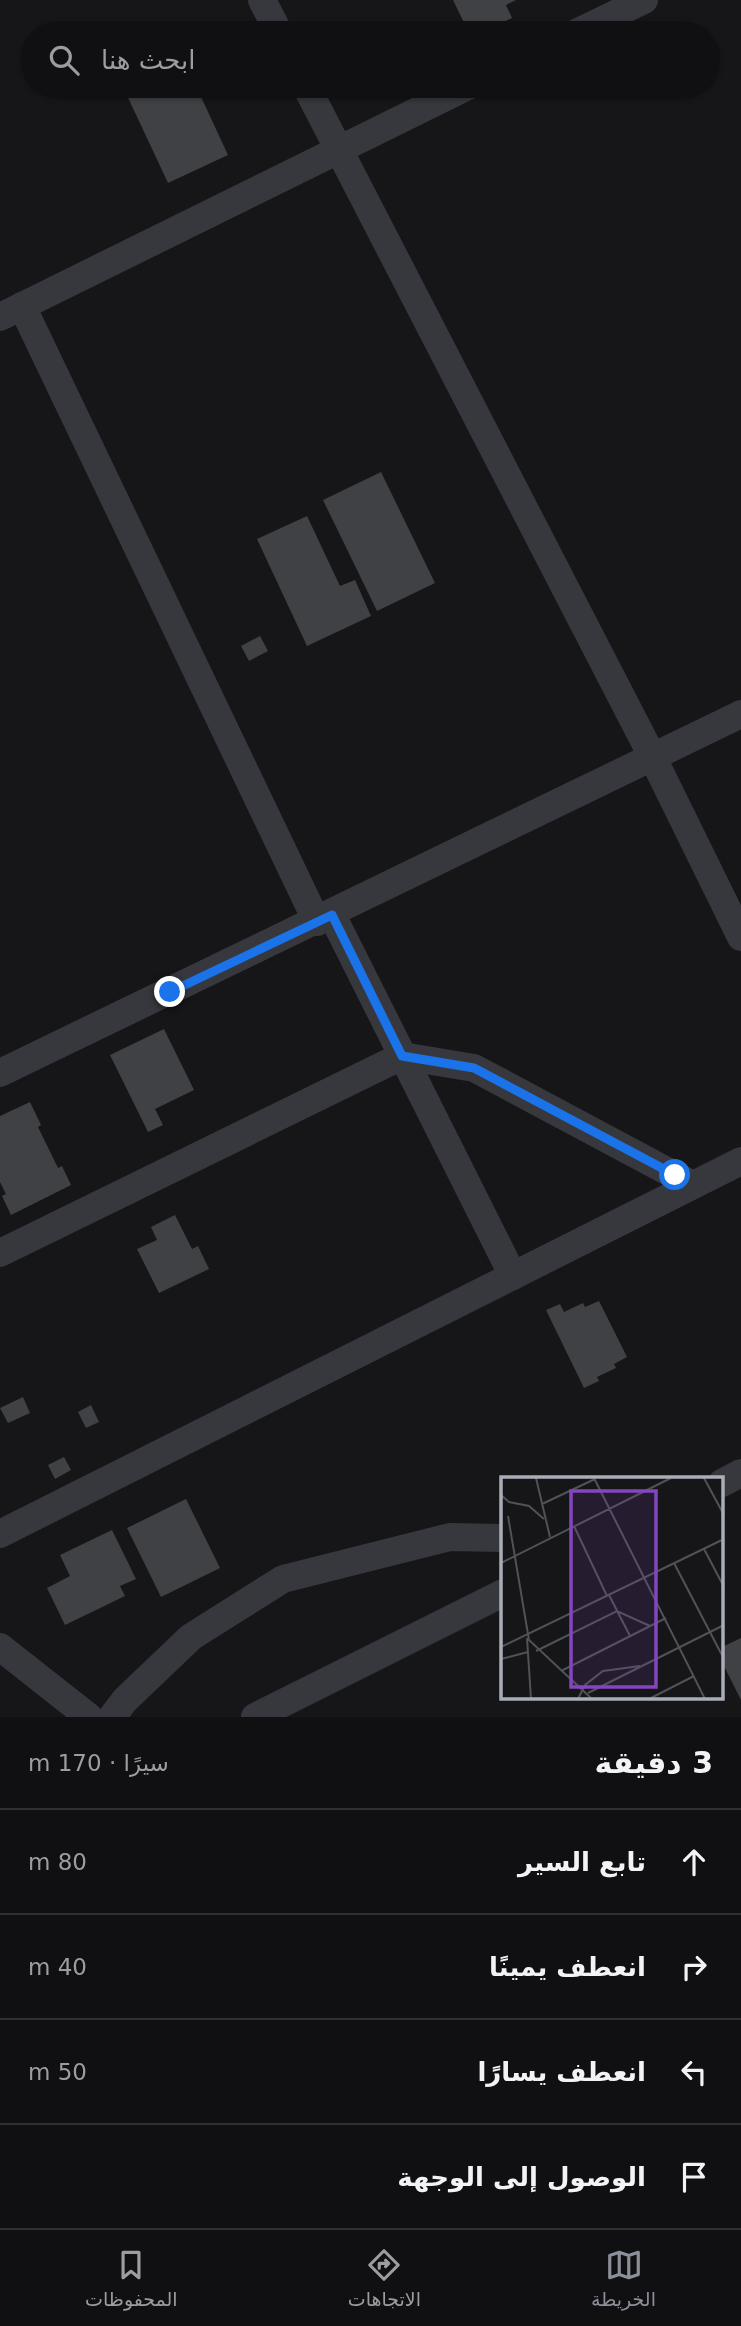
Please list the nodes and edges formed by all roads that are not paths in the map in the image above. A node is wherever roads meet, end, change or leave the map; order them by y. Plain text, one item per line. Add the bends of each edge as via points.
1 (262, 0) edge
2 (644, 0) edge
3 (586, 19) edge
4 (273, 21) edge
5 (312, 98) edge
6 (443, 98) edge
7 (339, 149) junction
8 (11, 311) edge
9 (741, 715) edge
10 (653, 758) junction
11 (324, 919) junction
12 (741, 937) edge
13 (402, 1056) junction
14 (0, 1073) edge
15 (741, 1161) edge
16 (693, 1185) junction
17 (0, 1252) edge
18 (513, 1276) junction
19 (741, 1473) edge
20 (724, 1482) edge
21 (0, 1534) edge
22 (501, 1538) edge
23 (501, 1594) edge
24 (0, 1647) edge
25 (89, 1717) edge
26 (112, 1717) edge
27 (255, 1717) edge

1 - 4 street
2 - 3 street
5 - 7 street
6 - 7 street
7 - 8 street
7 - 10 street
8 - 11 street
9 - 10 street
10 - 11 street
10 - 12 street
11 - 13 street
11 - 14 street
13 - 16 street via 474,1068
13 - 17 street
13 - 18 street
15 - 16 street
16 - 18 street
18 - 21 street
19 - 20 street
22 - 26 street via 450,1537 283,1580 191,1637
23 - 27 street
24 - 25 street

